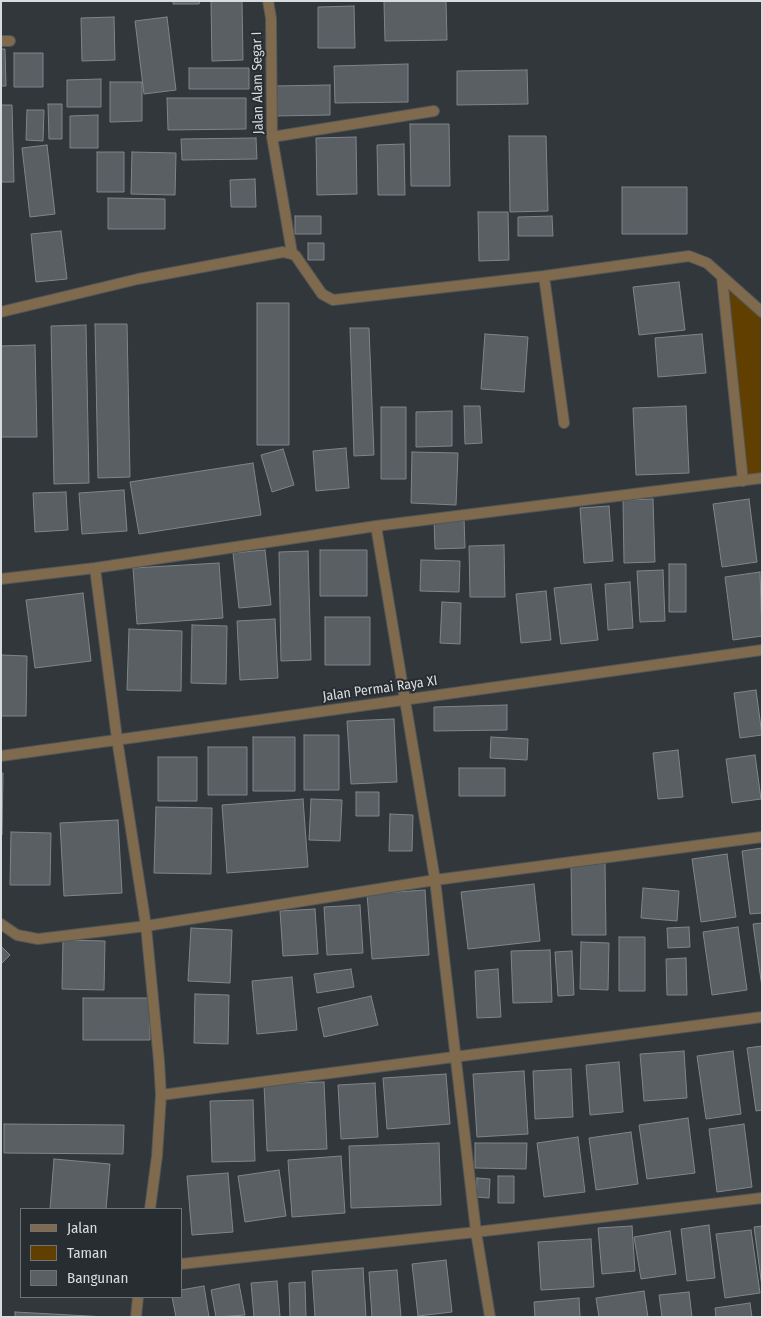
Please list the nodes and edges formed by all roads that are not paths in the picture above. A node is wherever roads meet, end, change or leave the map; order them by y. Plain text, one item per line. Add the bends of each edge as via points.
1 (268, 1) edge
2 (434, 111) dead end
3 (272, 137) junction
4 (292, 253) junction
5 (544, 276) junction
6 (722, 277) junction
7 (1, 312) edge
8 (762, 312) edge
9 (564, 423) dead end
10 (762, 478) edge
11 (743, 481) junction
12 (376, 526) junction
13 (95, 568) junction
14 (1, 578) edge
15 (762, 650) edge
16 (406, 700) junction
17 (117, 739) junction
18 (1, 756) edge
19 (762, 837) edge
20 (435, 880) junction
21 (1, 924) edge
22 (146, 926) junction
23 (762, 1017) edge
24 (454, 1058) junction
25 (160, 1095) junction
26 (762, 1198) edge
27 (150, 1208) edge
28 (476, 1232) junction
29 (182, 1264) edge
30 (138, 1298) edge
31 (136, 1317) edge
32 (490, 1317) edge

1 - 3 street, Jalan Alam Segar I
2 - 3 street
3 - 4 street, Jalan Alam Segar I
4 - 5 street via 322,294 333,300
4 - 7 street via 174,272
5 - 6 street via 689,256 707,264
5 - 9 street
6 - 8 street
6 - 11 street
10 - 11 street
11 - 12 street
12 - 13 street
12 - 16 street
13 - 14 street
13 - 17 street
15 - 16 street, Jalan Permai Raya XI
16 - 17 street, Jalan Permai Raya XI
16 - 20 street
17 - 18 street, Jalan Permai Raya XI
17 - 22 street
19 - 20 street
20 - 22 street
20 - 24 street
21 - 22 street via 17,935 38,939
22 - 25 street
23 - 24 street
24 - 25 street
24 - 28 street
25 - 27 street
26 - 28 street
28 - 29 street
28 - 32 street
30 - 31 street

